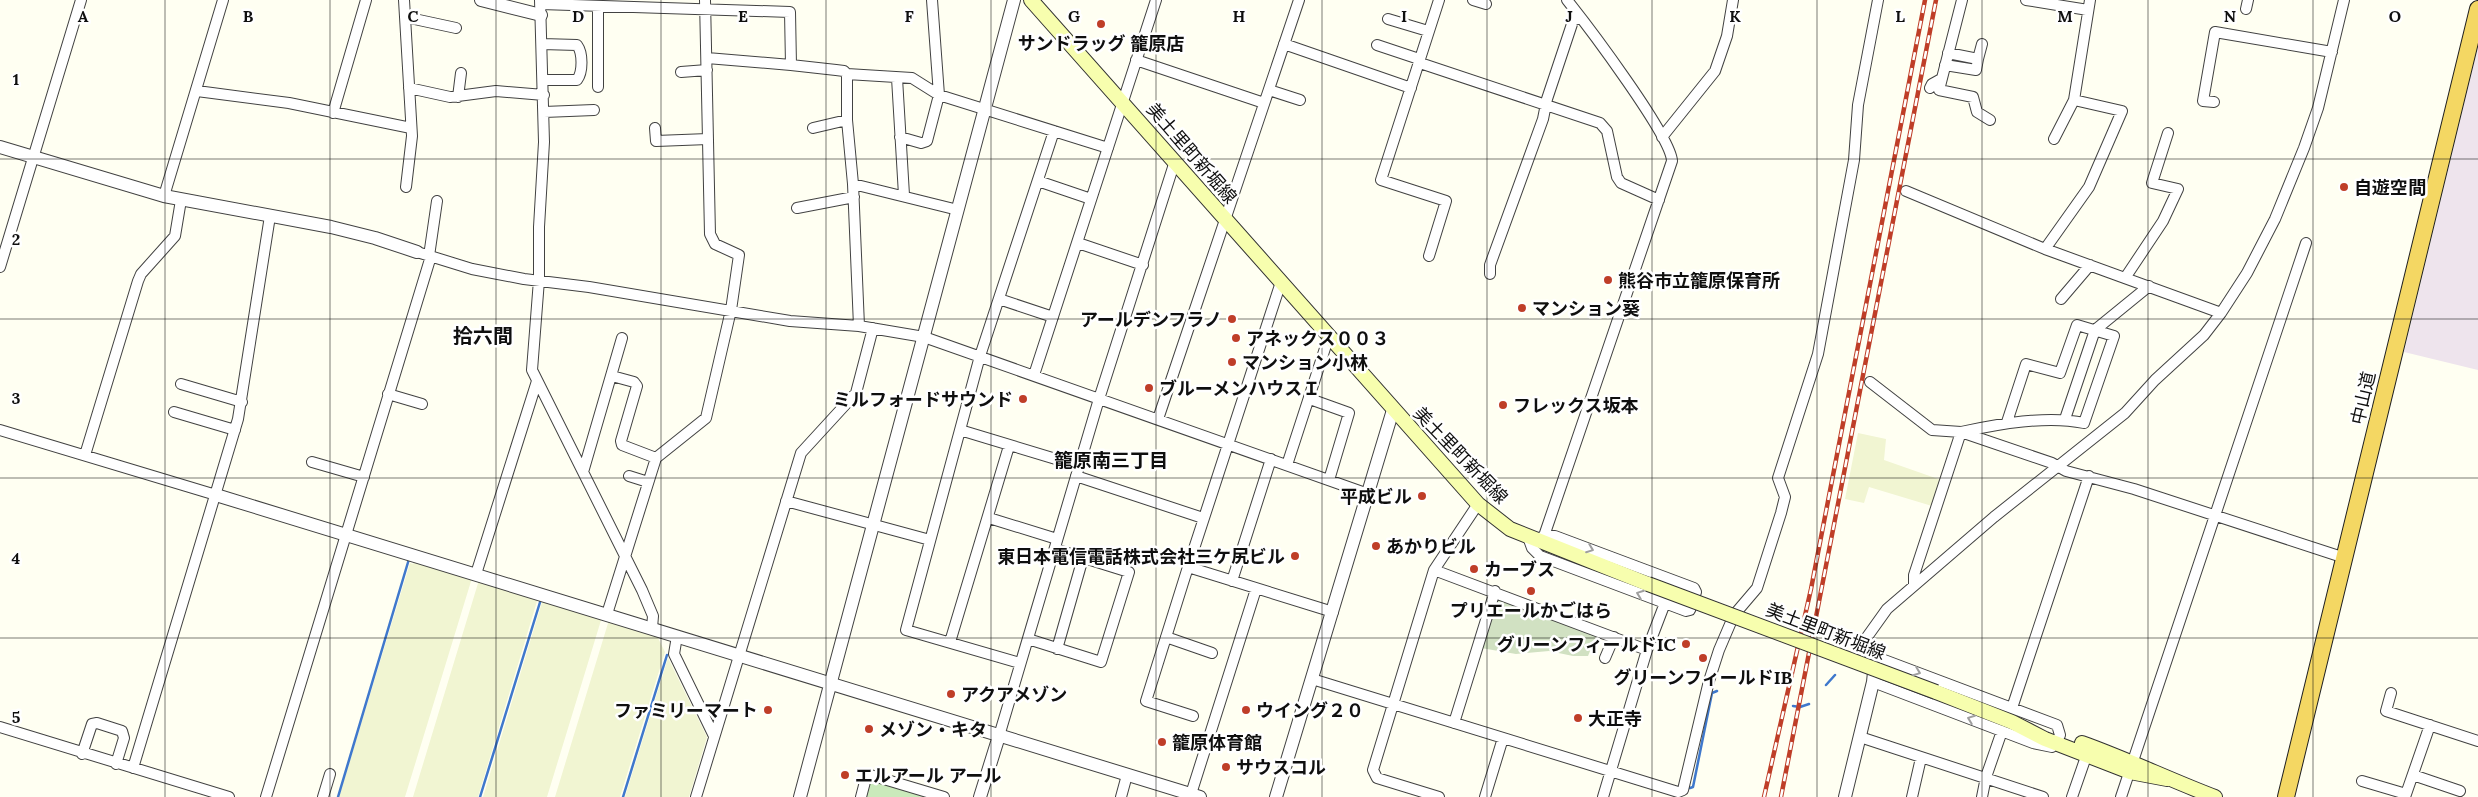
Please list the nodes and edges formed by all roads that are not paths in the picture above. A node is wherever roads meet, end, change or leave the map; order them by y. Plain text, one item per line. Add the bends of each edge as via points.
1 (80, 0) edge
2 (223, 0) edge
3 (366, 0) edge
4 (404, 0) edge
5 (480, 0) edge
6 (932, 0) edge
7 (1014, 0) edge
8 (1031, 0) edge
9 (1156, 0) edge
10 (1299, 0) edge
11 (1439, 0) edge
12 (1473, 0) edge
13 (1567, 0) edge
14 (1733, 0) edge
15 (1878, 0) edge
16 (1962, 0) edge
17 (2026, 0) edge
18 (2344, 0) edge
19 (505, 3) edge
20 (603, 4) edge
21 (674, 4) edge
22 (1486, 4) dead end
23 (705, 5) edge
24 (2089, 5) edge
25 (541, 6) edge
26 (2478, 9) edge
27 (405, 17) junction
28 (1580, 17) junction
29 (1388, 19) dead end
30 (456, 28) dead end
31 (1428, 31) junction
32 (542, 44) junction
33 (1284, 44) junction
34 (1982, 44) dead end
35 (1377, 45) dead end
36 (2332, 52) junction
37 (1948, 53) junction
38 (708, 58) junction
39 (1978, 59) junction
40 (1136, 60) junction
41 (1419, 61) junction
42 (791, 65) junction
43 (1945, 65) junction
44 (707, 70) junction
45 (681, 72) dead end
46 (461, 73) dead end
47 (847, 74) junction
48 (896, 78) junction
49 (1942, 79) junction
50 (544, 80) junction
51 (598, 87) dead end
52 (409, 88) junction
53 (1411, 88) junction
54 (1930, 88) dead end
55 (1269, 90) junction
56 (197, 91) junction
57 (544, 95) junction
58 (939, 95) junction
59 (458, 97) junction
60 (1300, 100) dead end
61 (2074, 100) junction
62 (1122, 102) junction
63 (2214, 102) dead end
64 (1264, 103) junction
65 (1546, 106) junction
66 (985, 108) junction
67 (594, 110) dead end
68 (544, 112) junction
69 (332, 113) junction
70 (847, 120) junction
71 (1990, 120) dead end
72 (411, 128) junction
73 (655, 128) dead end
74 (813, 128) dead end
75 (1054, 130) junction
76 (2168, 133) dead end
77 (900, 137) junction
78 (1662, 137) junction
79 (708, 139) junction
80 (2054, 139) dead end
81 (0, 147) edge
82 (1108, 148) junction
83 (34, 157) junction
84 (1174, 161) junction
85 (1038, 181) junction
86 (853, 184) junction
87 (406, 187) dead end
88 (1906, 191) dead end
89 (904, 195) junction
90 (164, 196) junction
91 (854, 198) junction
92 (1091, 199) junction
93 (181, 200) junction
94 (1659, 200) junction
95 (437, 201) dead end
96 (797, 208) dead end
97 (958, 210) junction
98 (270, 216) junction
99 (1224, 218) junction
100 (1078, 243) junction
101 (2306, 243) dead end
102 (2045, 249) junction
103 (426, 254) junction
104 (1429, 256) dead end
105 (1143, 265) junction
106 (2090, 265) junction
107 (0, 267) edge
108 (1490, 274) dead end
109 (2125, 278) junction
110 (539, 280) junction
111 (1281, 282) junction
112 (2149, 286) junction
113 (2061, 299) dead end
114 (998, 300) junction
115 (731, 310) junction
116 (2221, 312) junction
117 (1053, 317) junction
118 (859, 326) junction
119 (873, 328) junction
120 (2095, 330) junction
121 (1329, 336) junction
122 (924, 337) junction
123 (622, 338) dead end
124 (980, 356) junction
125 (1034, 375) junction
126 (612, 376) junction
127 (537, 381) junction
128 (1870, 382) dead end
129 (181, 384) dead end
130 (388, 394) junction
131 (1099, 399) junction
132 (1310, 399) junction
133 (242, 402) junction
134 (422, 404) dead end
135 (1393, 410) junction
136 (174, 412) dead end
137 (1158, 419) junction
138 (2065, 419) junction
139 (2007, 422) junction
140 (0, 430) edge
141 (235, 430) junction
142 (960, 430) junction
143 (1961, 432) junction
144 (1228, 444) junction
145 (1009, 446) junction
146 (84, 455) junction
147 (656, 458) junction
148 (1271, 459) junction
149 (312, 462) dead end
150 (1287, 465) junction
151 (2059, 466) junction
152 (1078, 471) junction
153 (583, 472) junction
154 (629, 476) dead end
155 (2089, 476) junction
156 (364, 477) junction
157 (1329, 480) junction
158 (648, 482) junction
159 (1368, 494) junction
160 (216, 495) junction
161 (786, 502) junction
162 (1478, 504) junction
163 (2216, 517) junction
164 (989, 518) junction
165 (1204, 518) junction
166 (873, 525) junction
167 (346, 534) junction
168 (1535, 538) junction
169 (930, 540) junction
170 (1056, 544) junction
171 (624, 556) junction
172 (1083, 558) junction
173 (2345, 558) junction
174 (1188, 567) junction
175 (1434, 570) junction
176 (476, 574) junction
177 (1232, 581) junction
178 (1914, 584) junction
179 (1256, 589) junction
180 (1494, 592) junction
181 (1694, 600) junction
182 (1665, 603) junction
183 (1333, 612) junction
184 (607, 614) junction
185 (1734, 616) junction
186 (652, 628) junction
187 (677, 636) junction
188 (1166, 637) junction
189 (1614, 637) junction
190 (1028, 639) junction
191 (950, 642) junction
192 (1057, 649) junction
193 (1648, 650) junction
194 (1212, 653) dead end
195 (1871, 655) junction
196 (739, 656) junction
197 (1605, 658) dead end
198 (1020, 663) junction
199 (1312, 679) junction
200 (1872, 682) junction
201 (831, 684) junction
202 (2391, 693) dead end
203 (1393, 704) junction
204 (1193, 716) dead end
205 (2008, 720) junction
206 (1454, 723) junction
207 (2430, 725) junction
208 (0, 727) edge
209 (714, 736) junction
210 (999, 736) junction
211 (1860, 737) junction
212 (1503, 738) junction
213 (2478, 741) edge
214 (2088, 750) junction
215 (82, 754) junction
216 (1921, 758) junction
217 (116, 764) junction
218 (2132, 767) junction
219 (133, 768) junction
220 (1611, 771) junction
221 (330, 774) dead end
222 (1128, 775) junction
223 (2413, 775) junction
224 (1986, 777) junction
225 (2362, 781) dead end
226 (2460, 791) dead end
227 (1195, 796) edge
228 (2406, 796) edge
229 (229, 797) edge
230 (266, 797) edge
231 (323, 797) edge
232 (696, 797) edge
233 (800, 797) edge
234 (861, 797) edge
235 (944, 797) edge
236 (980, 797) edge
237 (1121, 797) edge
238 (1276, 797) edge
239 (1439, 797) edge
240 (1485, 797) edge
241 (1602, 797) edge
242 (1846, 797) edge
243 (1912, 797) edge
244 (1982, 797) edge
245 (2043, 797) edge
246 (2072, 797) edge
247 (2121, 797) edge
248 (2215, 797) edge
249 (2286, 797) edge

1 - 83 street
2 - 56 street
3 - 69 street
4 - 27 street
5 - 19 street
6 - 58 street
7 - 66 street
8 - 62 main road, 美土里町新堀線
9 - 40 street
10 - 33 street
11 - 31 street
12 - 22 street
13 - 28 street
14 - 78 street via 1728,36 1715,71
15 - 185 street via 1858,105 1854,160 1818,354 1778,478 1786,497 1757,588
16 - 37 street
17 - 24 street
18 - 36 street
19 - 25 street
20 - 21 street
20 - 25 street
20 - 51 street
21 - 23 street
23 - 38 street
23 - 42 street via 790,12
24 - 61 street
25 - 32 street
26 - 173 highway, 中山道
27 - 30 street
27 - 52 street
28 - 65 street via 1573,21
28 - 78 street
29 - 31 street
31 - 41 street
32 - 50 street
32 - 50 street via 577,44 580,50 581,75 577,80
33 - 53 street
33 - 55 street
34 - 39 street
35 - 41 street
36 - 63 street via 2215,32 2203,101
36 - 116 street via 2314,118 2276,219 2247,273
37 - 39 street
37 - 43 street
38 - 42 street
38 - 44 street
39 - 43 street via 1976,70
40 - 62 street
40 - 64 street
41 - 53 street
41 - 65 street
42 - 47 street
43 - 49 street
44 - 45 street
44 - 79 street
46 - 59 street
47 - 48 street
47 - 70 street
48 - 58 street via 912,78
48 - 77 street
49 - 54 street
49 - 71 street via 1938,90 1973,97 1977,112
50 - 57 street
52 - 59 street
52 - 72 street
53 - 104 street via 1381,180 1446,201
55 - 60 street
55 - 64 street
56 - 69 street via 290,103
56 - 90 street
57 - 59 street via 496,91
57 - 68 street
58 - 66 street
58 - 77 street via 927,141 921,143
61 - 80 street
61 - 102 street via 2122,110 2089,187
62 - 82 street
62 - 84 main road, 美土里町新堀線
64 - 99 street
65 - 94 street via 1600,124 1607,130 1617,177
65 - 108 street via 1490,265
66 - 75 street
66 - 97 street
67 - 68 street
68 - 110 street
69 - 72 street
70 - 74 street
70 - 86 street
72 - 87 street
73 - 79 street via 656,141
75 - 82 street
75 - 85 street
76 - 109 street via 2152,183 2178,189 2163,221
77 - 89 street
78 - 94 street via 1670,149 1672,161
79 - 115 street via 710,234 715,244 740,255
81 - 83 street
82 - 92 street
83 - 90 street
83 - 107 street
84 - 99 main road, 美土里町新堀線
84 - 105 street
85 - 92 street
85 - 114 street
86 - 89 street
86 - 91 street
88 - 102 street
89 - 97 street
90 - 93 street
91 - 96 street
91 - 118 street
92 - 100 street
93 - 98 street
93 - 146 street via 175,236 138,280
94 - 168 street
95 - 103 street
97 - 122 street
98 - 103 street via 335,228
98 - 133 street
99 - 111 main road, 美土里町新堀線
99 - 137 street
100 - 105 street
100 - 117 street
101 - 163 street
102 - 106 street
103 - 110 street via 472,269
103 - 130 street
105 - 131 street
106 - 109 street
106 - 113 street
109 - 112 street
110 - 115 street
110 - 127 street via 532,370
111 - 121 main road, 美土里町新堀線
111 - 144 street
112 - 116 street
112 - 120 street
114 - 117 street
114 - 124 street
115 - 118 street via 790,320
115 - 147 street via 706,418
116 - 151 street via 2204,335 2132,406
117 - 125 street
118 - 119 street
119 - 122 street
119 - 161 street via 856,393 801,453
120 - 138 street
120 - 138 street via 2114,336 2084,424
120 - 139 street via 2078,324 2060,373 2026,364
121 - 132 street
121 - 135 main road, 美土里町新堀線
122 - 124 street
122 - 166 street
123 - 126 street
124 - 125 street
124 - 142 street
125 - 131 street
126 - 147 street via 634,382 637,386 622,445
126 - 153 street
127 - 153 street
127 - 176 street
128 - 143 street via 1932,430
129 - 133 street
130 - 134 street
130 - 156 street
131 - 137 street
131 - 152 street
132 - 150 street
132 - 157 street via 1349,413
133 - 141 street
135 - 159 street
135 - 162 main road, 美土里町新堀線
136 - 141 street
137 - 144 street
138 - 139 street
139 - 143 street
140 - 146 street
141 - 160 street
142 - 145 street
142 - 169 street
143 - 151 street
143 - 178 street
144 - 148 street
144 - 165 street
145 - 152 street
145 - 164 street
146 - 160 street
147 - 158 street
148 - 150 street
148 - 177 street
149 - 156 street
150 - 157 street
151 - 155 street via 2066,471
151 - 178 street
152 - 165 street
152 - 170 street
153 - 171 street
154 - 158 street
155 - 163 street
155 - 205 street
156 - 167 street
157 - 159 street
158 - 171 street
159 - 183 street
160 - 167 street
160 - 219 street
161 - 166 street
161 - 196 street
162 - 168 main road, 美土里町新堀線 via 1510,529
162 - 175 street
163 - 173 street
163 - 218 street
164 - 170 street
164 - 191 street
165 - 174 street
166 - 169 street
166 - 201 street
167 - 176 street
167 - 230 street
168 -> 181 street via 1555,536 1694,588
182 -> 168 street via 1540,556 1535,552
168 - 205 main road, 美土里町新堀線, bridge
169 - 191 street via 906,630
170 - 172 street
170 - 190 street
171 - 184 street
171 - 186 street via 653,616
172 - 192 street
172 - 192 street via 1128,572 1101,662
173 - 249 highway, 中山道
174 - 177 street
174 - 188 street
175 - 180 street
175 - 203 street
176 - 184 street
177 - 179 street
178 - 195 street via 1887,609 1871,630 1866,642
179 - 183 street
179 - 227 street
180 - 189 street
180 - 206 street
181 - 182 street via 1690,610 1686,611
181 - 185 street
182 - 193 street
183 - 199 street
184 - 186 street
185 - 220 street via 1709,681 1683,790 1678,792
186 - 187 street
187 - 196 street
187 - 209 street via 674,654
188 - 194 street
188 - 204 street via 1146,702
189 - 193 street
189 - 197 street
190 - 192 street
190 - 198 street
191 - 198 street
193 - 220 street
195 - 200 street
195 -> 205 street
196 - 201 street
196 - 209 street
198 - 210 street
199 - 203 street
199 - 238 street
205 -> 200 street
200 - 211 street
201 - 210 street
201 - 233 street
202 - 207 street via 2386,711
203 - 206 street
203 - 239 street via 1373,770 1377,778
205 - 214 main road, 美土里町新堀線
205 - 214 street via 2033,743
205 - 224 street
206 - 212 street
207 - 213 street
207 - 223 street
208 - 215 street
209 - 232 street
210 - 222 street
210 - 236 street
211 - 216 street
211 - 242 street
212 - 220 street
212 - 240 street
214 - 218 main road, 美土里町新堀線
214 - 246 street
215 - 217 street
215 - 217 street via 92,724 97,723 122,731 124,738
216 - 224 street
216 - 243 street
217 - 219 street
218 - 247 street
218 - 248 main road, 美土里町新堀線
219 - 229 street
220 - 241 street
221 - 231 street
222 - 227 street
222 - 237 street
223 - 226 street
223 - 228 street
224 - 244 street
224 - 245 street
225 - 228 street
234 - 235 street via 867,774

